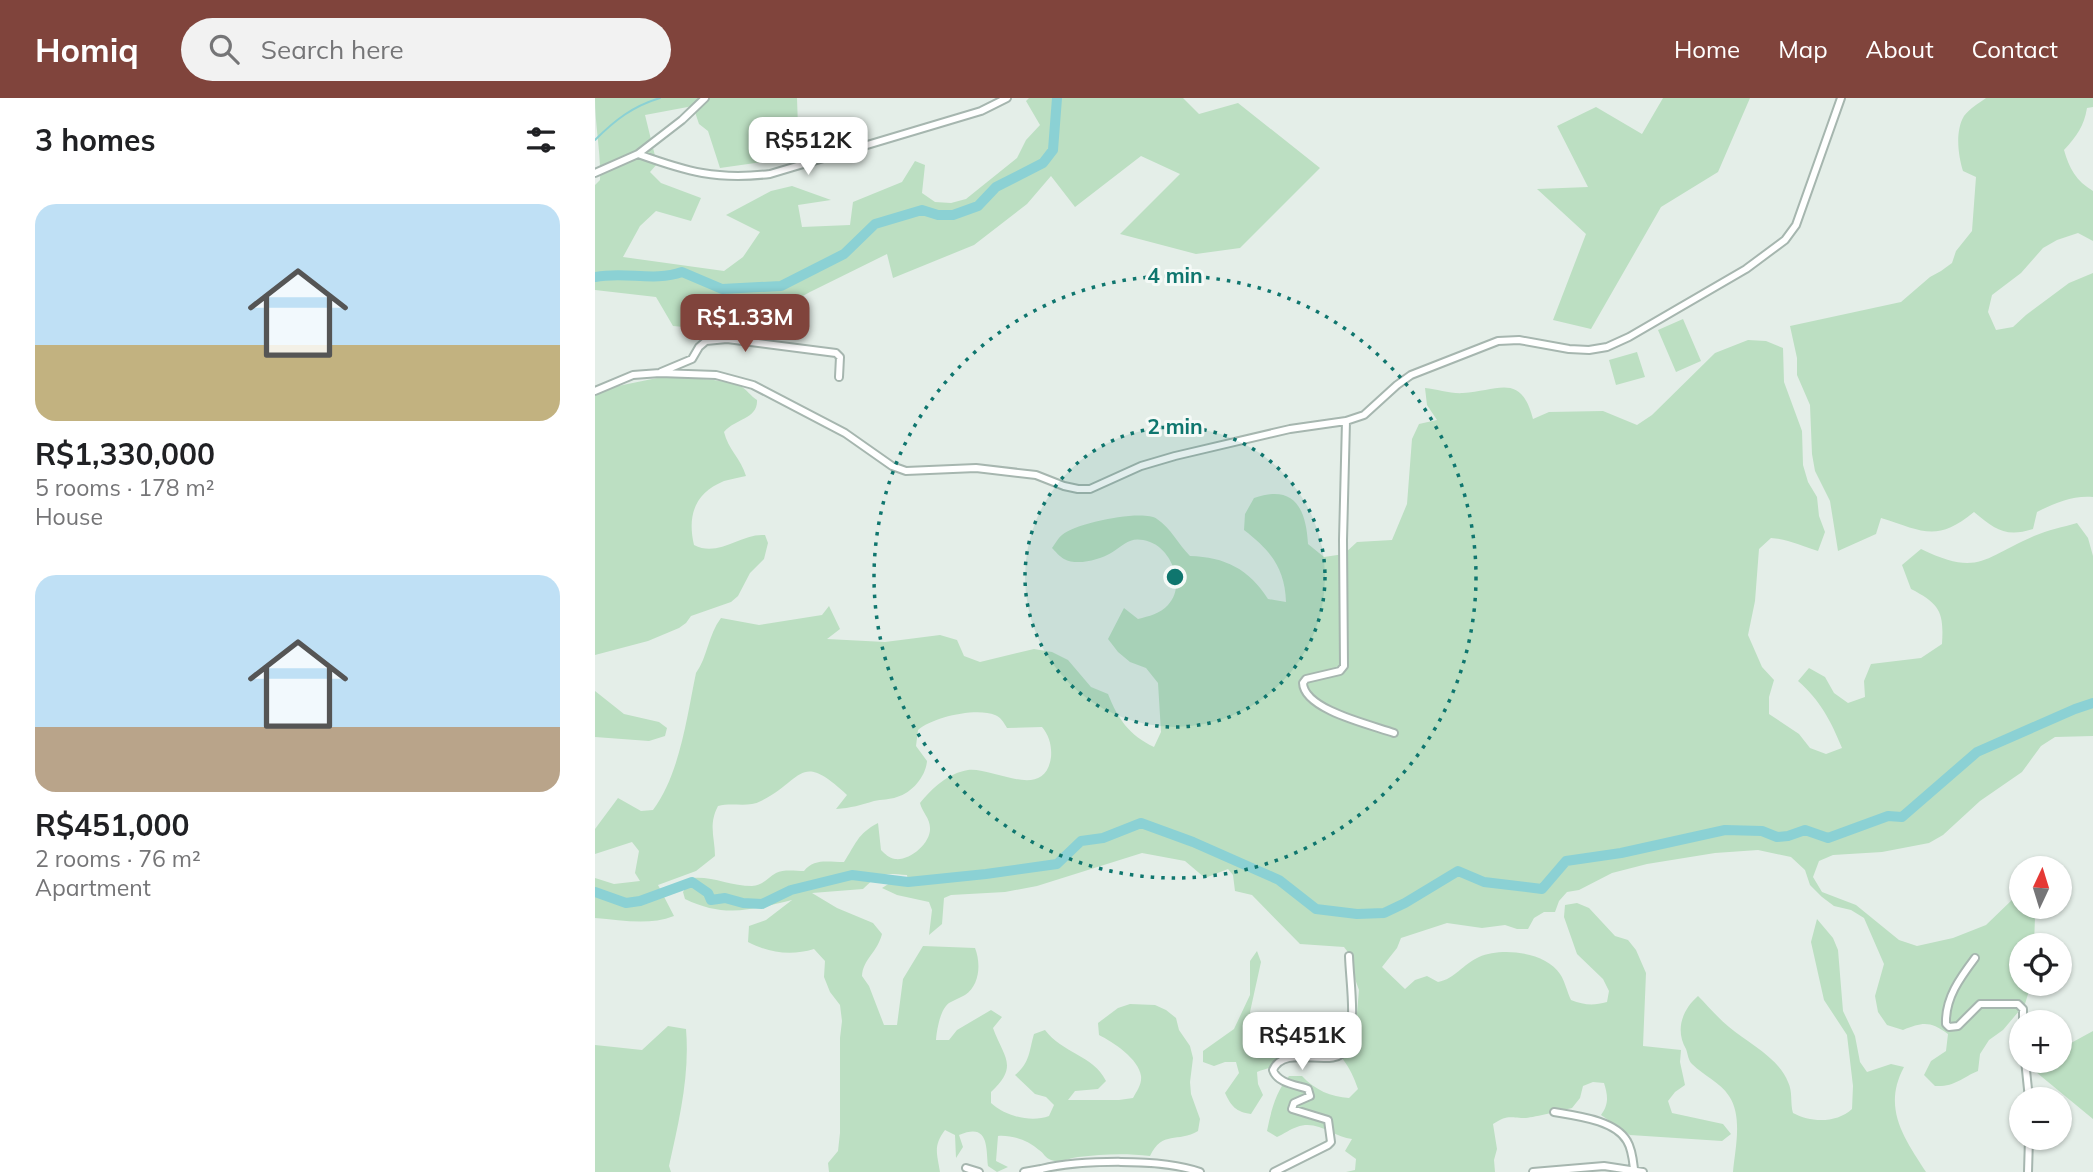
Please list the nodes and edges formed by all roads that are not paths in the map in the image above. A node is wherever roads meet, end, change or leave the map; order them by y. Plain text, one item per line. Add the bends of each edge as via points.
1 (705, 98) edge
2 (1007, 98) edge
3 (1841, 98) edge
4 (638, 154) junction
5 (595, 173) edge
6 (660, 373) junction
7 (839, 377) dead end
8 (595, 391) edge
9 (1346, 421) junction
10 (1394, 733) dead end
11 (1349, 956) dead end
12 (1975, 958) dead end
13 (2023, 1010) edge
14 (1554, 1112) dead end
15 (2029, 1150) edge
16 (966, 1168) dead end
17 (1635, 1169) junction
18 (1040, 1170) edge
19 (979, 1172) edge
20 (1024, 1172) edge
21 (1200, 1172) edge
22 (1273, 1172) edge
23 (1533, 1172) edge
24 (1643, 1172) edge
25 (2028, 1172) edge

1 - 4 street
2 - 4 street via 981,111 770,174 706,175
3 - 9 street via 1796,225 1785,240 1746,269 1607,348 1498,341 1411,376 1364,415
4 - 5 street
6 - 7 street via 692,359 706,341 733,338 836,353
6 - 8 street via 633,375
6 - 9 street via 716,375 753,385 906,471 954,467 1004,471 1036,475 1078,489 1090,489 1175,456
9 - 10 street via 1344,666 1306,679 1303,690 1326,709
11 - 22 street via 1351,1028 1345,1050 1333,1058 1284,1060 1273,1070 1280,1080 1308,1088 1310,1096 1292,1109 1328,1120 1331,1142
12 - 13 street via 1955,985 1946,1024 1958,1026 1980,1004 2018,1003
14 - 17 street via 1621,1133 1629,1143
15 - 25 street
16 - 19 street
17 - 23 street via 1604,1166
17 - 24 street
18 - 20 street
18 - 21 street via 1131,1163

